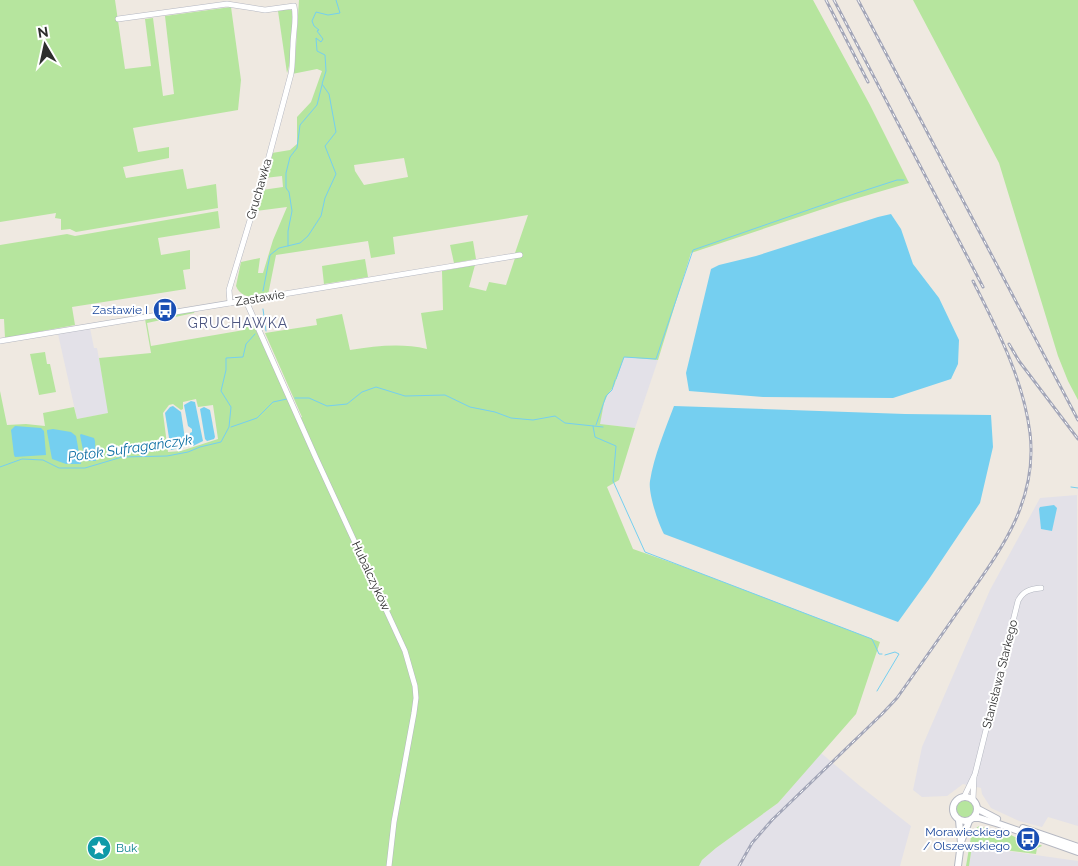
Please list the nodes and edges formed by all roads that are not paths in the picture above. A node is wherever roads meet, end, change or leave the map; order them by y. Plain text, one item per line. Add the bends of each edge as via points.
1 (118, 19) dead end
2 (520, 255) dead end
3 (246, 301) junction
4 (230, 303) junction
5 (0, 341) edge
6 (1041, 588) dead end
7 (974, 774) junction
8 (964, 797) junction
9 (973, 799) junction
10 (978, 809) junction
11 (959, 820) junction
12 (972, 820) junction
13 (961, 843) junction
14 (1078, 847) edge
15 (1078, 852) edge
16 (389, 866) edge
17 (958, 866) edge

1 - 4 street, Gruchawka via 227,4 265,10 294,6 294,61 229,290
2 - 3 street, Zastawie
3 - 4 street, Zastawie
3 - 16 street, Hubalczyków via 391,619 415,686 414,713
4 - 5 street, Zastawie
6 - 7 street, Stanisława Starkego via 1027,590 1018,601
7 - 8 street
7 - 9 street
8 - 9 street
8 - 11 street via 957,800 953,808
9 - 10 street
10 - 12 street
10 - 14 street via 1003,822
11 - 12 street
11 - 13 street
12 - 13 street
12 - 15 street via 979,818 999,824
13 - 17 street

